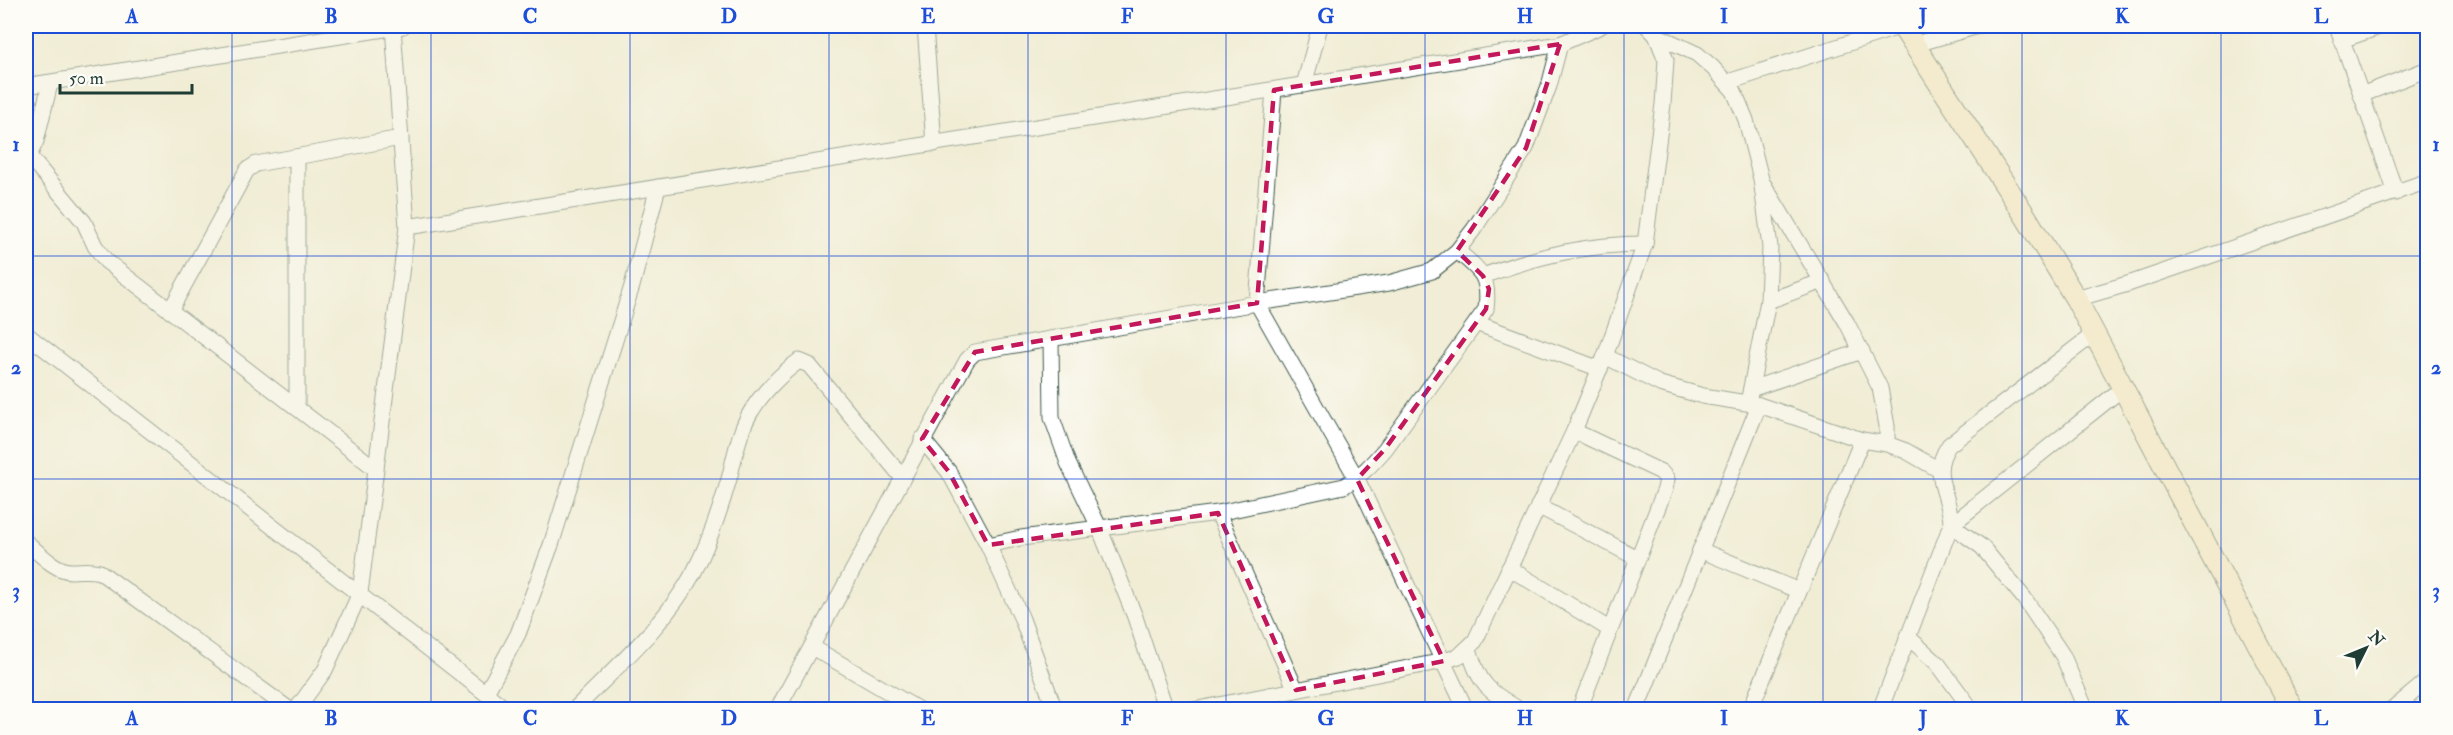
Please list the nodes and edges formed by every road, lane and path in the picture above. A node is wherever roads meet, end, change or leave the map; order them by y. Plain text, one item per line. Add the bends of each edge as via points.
1 (396, 26) edge
2 (925, 26) edge
3 (1320, 26) edge
4 (1601, 26) edge
5 (1902, 26) edge
6 (1978, 26) edge
7 (2382, 26) edge
8 (1651, 30) edge
9 (2339, 33) edge
10 (1560, 44) junction
11 (1913, 45) junction
12 (2427, 69) edge
13 (1728, 82) junction
14 (50, 84) junction
15 (1304, 85) junction
16 (26, 86) edge
17 (1274, 90) junction
18 (2361, 94) junction
19 (401, 138) junction
20 (934, 144) junction
21 (297, 157) junction
22 (27, 159) edge
23 (1761, 179) junction
24 (2427, 181) edge
25 (658, 187) junction
26 (2396, 193) junction
27 (407, 227) junction
28 (1645, 244) junction
29 (1457, 250) junction
30 (1483, 276) junction
31 (1823, 281) junction
32 (2076, 299) junction
33 (1768, 301) junction
34 (1257, 303) junction
35 (170, 311) junction
36 (1476, 323) junction
37 (26, 334) edge
38 (2094, 334) junction
39 (1051, 339) junction
40 (1862, 351) junction
41 (1602, 362) junction
42 (2123, 388) junction
43 (1753, 399) junction
44 (297, 408) junction
45 (1574, 431) junction
46 (926, 433) junction
47 (1862, 440) junction
48 (1887, 444) junction
49 (376, 469) junction
50 (1939, 470) junction
51 (902, 477) junction
52 (1357, 478) junction
53 (1538, 506) junction
54 (1218, 513) junction
55 (1951, 525) junction
56 (1099, 527) junction
57 (26, 542) edge
58 (992, 544) junction
59 (1700, 550) junction
60 (1637, 558) junction
61 (1509, 568) junction
62 (1799, 591) junction
63 (360, 593) junction
64 (1609, 629) junction
65 (1907, 636) junction
66 (812, 647) junction
67 (1469, 649) junction
68 (1444, 661) junction
69 (2427, 680) edge
70 (1296, 690) junction
71 (486, 693) junction
72 (1272, 702) edge
73 (290, 710) edge
74 (296, 710) edge
75 (507, 710) edge
76 (574, 710) edge
77 (777, 710) edge
78 (919, 710) edge
79 (1055, 710) edge
80 (1169, 710) edge
81 (1193, 710) edge
82 (1466, 710) edge
83 (1520, 710) edge
84 (1579, 710) edge
85 (1636, 710) edge
86 (1750, 710) edge
87 (1880, 710) edge
88 (1972, 710) edge
89 (2086, 710) edge
90 (2293, 710) edge
91 (2392, 710) edge

1 - 14 street
1 - 19 street
2 - 20 street
3 - 15 street
4 - 10 street
5 - 11 main road
5 - 13 street
6 - 11 street
7 - 9 street
8 - 13 street via 1697,54
8 - 28 street via 1666,60 1664,104
9 - 18 street
10 - 15 street
10 - 29 street via 1526,148
11 - 32 main road
12 - 18 street
13 - 23 street via 1746,120
14 - 16 street
14 - 22 street via 36,141
15 - 17 street
17 - 20 street
17 - 34 street
18 - 26 street
19 - 21 street
19 - 27 street
20 - 25 street
21 - 35 street via 256,164 248,170
21 - 44 street
22 - 35 street via 84,222 106,261
23 - 31 street
23 - 33 street via 1770,247
24 - 26 street
25 - 27 street
25 - 71 street via 632,286 551,545 518,634
26 - 32 street
27 - 49 street
28 - 30 street via 1591,246 1517,263
28 - 41 street
29 - 30 street
29 - 34 street via 1432,271 1389,283
30 - 36 street via 1488,289 1486,309
31 - 33 street
31 - 40 street
32 - 38 main road
33 - 43 street
34 - 39 street
34 - 52 street
35 - 44 street
36 - 41 street
36 - 52 street via 1385,449
37 - 63 street
38 - 42 main road
38 - 50 street via 1949,445
39 - 46 street via 975,352
39 - 56 street via 1052,418 1068,463
40 - 43 street
40 - 48 street via 1880,388
41 - 43 street via 1703,396
41 - 45 street
42 - 55 street
42 - 90 main road
43 - 47 street
43 - 59 street
44 - 49 street
45 - 53 street
45 - 60 street via 1661,472 1666,479
46 - 51 street
46 - 58 street
47 - 48 street
47 - 62 street
48 - 50 street
49 - 63 street
50 - 55 street
51 - 66 street
51 - 76 street via 809,364 799,361 752,410 706,546 692,575 672,605 626,658
52 - 54 street via 1344,486
52 - 68 street
53 - 60 street
53 - 61 street
54 - 56 street
54 - 70 street
55 - 65 street
55 - 89 street via 1982,548 2024,598 2063,656
56 - 58 street
56 - 80 street
57 - 73 street via 56,566 69,571 85,568 100,572
58 - 79 street
59 - 62 street
59 - 85 street
60 - 64 street
61 - 64 street
61 - 67 street
62 - 86 street
63 - 71 street
63 - 74 street via 326,670
64 - 84 street
65 - 87 street
65 - 88 street via 1938,664
66 - 77 street
66 - 78 street
67 - 68 street
67 - 83 street via 1482,683
68 - 70 street
68 - 82 street
69 - 91 street
70 - 72 street
71 - 75 street
72 - 81 street

